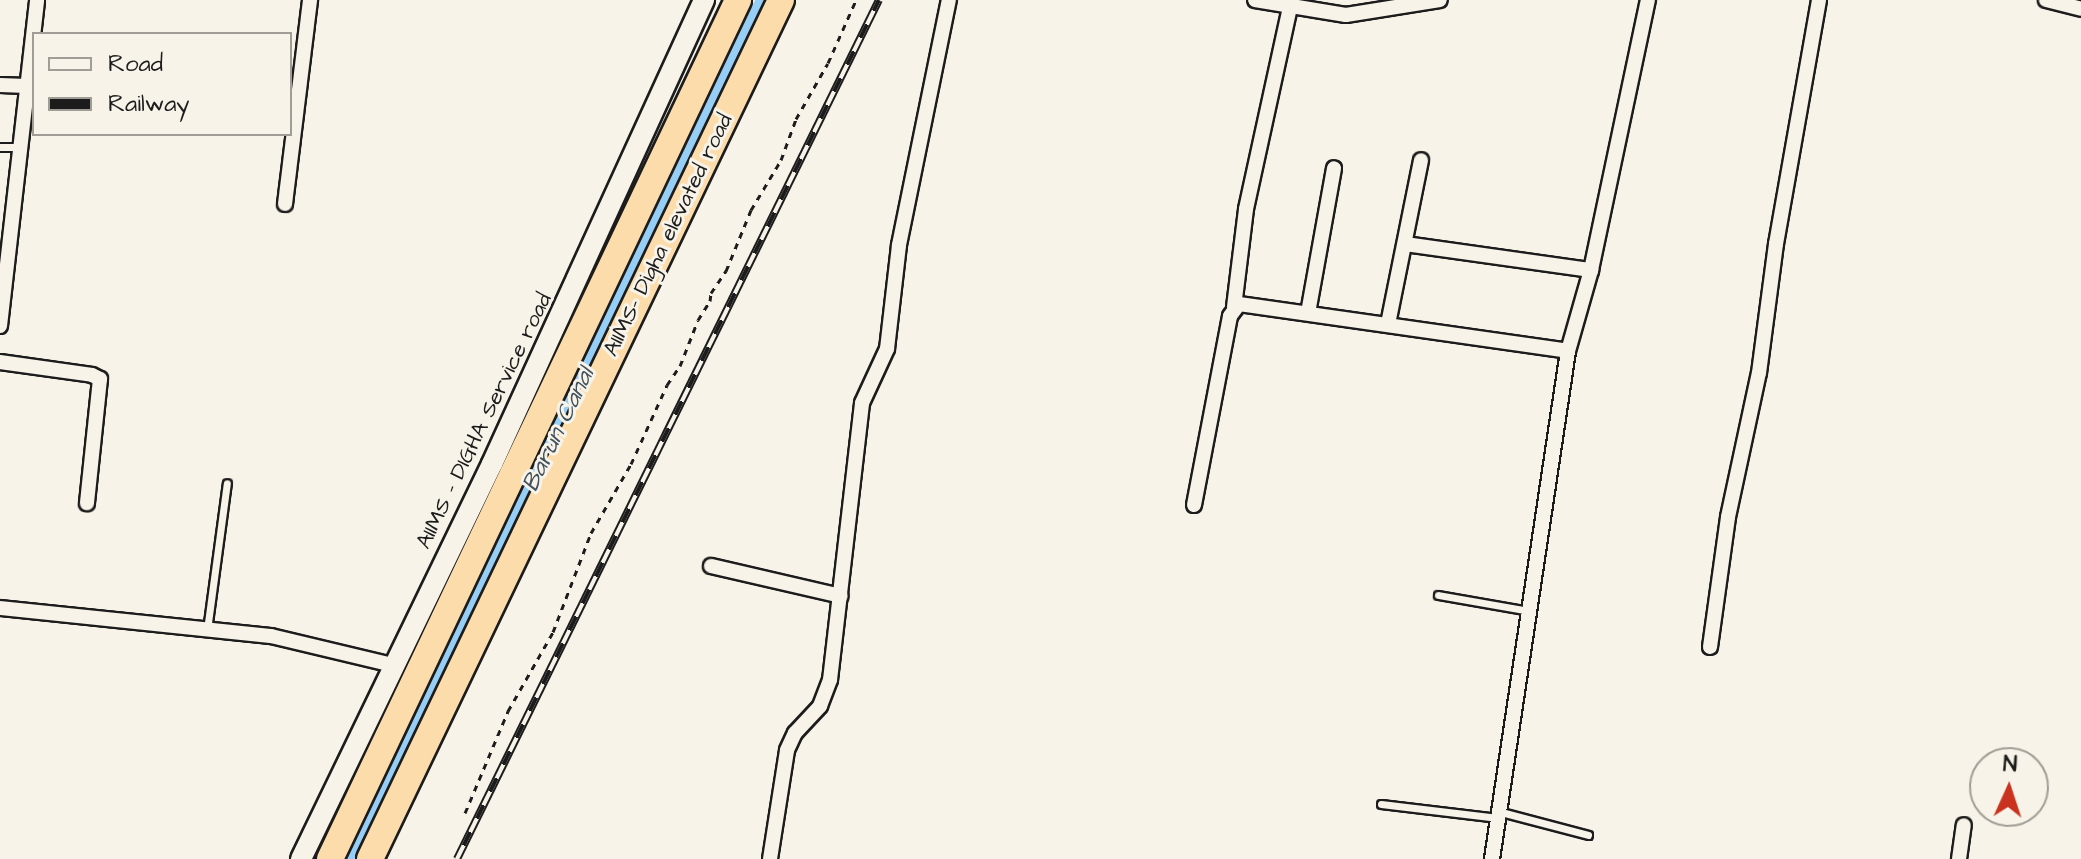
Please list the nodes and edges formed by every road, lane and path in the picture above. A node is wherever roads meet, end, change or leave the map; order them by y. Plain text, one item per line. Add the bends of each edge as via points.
1 (37, 0) edge
2 (310, 0) edge
3 (704, 0) edge
4 (738, 0) edge
5 (781, 0) edge
6 (856, 0) edge
7 (949, 0) edge
8 (1255, 0) edge
9 (1440, 0) edge
10 (1648, 0) edge
11 (1819, 0) edge
12 (2046, 0) edge
13 (1293, 5) edge
14 (2081, 9) edge
15 (33, 32) edge
16 (32, 43) edge
17 (0, 85) edge
18 (27, 86) junction
19 (0, 147) edge
20 (20, 147) junction
21 (1421, 160) dead end
22 (1334, 168) dead end
23 (285, 204) dead end
24 (1405, 244) junction
25 (1591, 270) junction
26 (1234, 307) junction
27 (1308, 313) junction
28 (1388, 324) junction
29 (0, 326) edge
30 (1568, 351) junction
31 (0, 362) edge
32 (227, 483) dead end
33 (87, 503) dead end
34 (1194, 505) dead end
35 (711, 566) dead end
36 (1438, 595) dead end
37 (841, 596) junction
38 (0, 608) edge
39 (1530, 611) junction
40 (207, 630) junction
41 (1710, 647) dead end
42 (393, 665) junction
43 (1381, 804) dead end
44 (465, 813) dead end
45 (1500, 815) junction
46 (1964, 825) dead end
47 (1588, 835) dead end
48 (301, 859) edge
49 (330, 859) edge
50 (370, 859) edge
51 (770, 859) edge
52 (1492, 859) edge
53 (1959, 859) edge

1 - 15 street
2 - 23 street
3 - 42 main road, AIIMS - DIGHA Service road via 591,254
4 - 49 highway, AIIMS- Digha elevated road
5 - 50 highway, AIIMS- Digha elevated road
6 - 44 path via 680,366 591,533 553,632 508,711
7 - 37 street via 899,245 887,349 862,403
8 - 13 street
9 - 13 street via 1346,15
10 - 25 street
11 - 41 street
12 - 14 street
13 - 26 street via 1246,209
16 - 18 street
17 - 18 street
18 - 20 street
19 - 20 lane
20 - 29 street
21 - 24 street
22 - 27 street
24 - 25 street
24 - 28 street
25 - 30 street
26 - 27 street via 1250,304
26 - 34 street
27 - 28 street
28 - 30 street
30 - 39 street
31 - 33 street via 100,379
32 - 40 lane
35 - 37 street
36 - 39 lane
37 - 51 street via 826,694 787,750
38 - 40 street
39 - 45 street
40 - 42 street via 271,636
42 - 48 main road, AIIMS - DIGHA Service road
43 - 45 lane
45 - 47 lane
45 - 52 street
46 - 53 street

